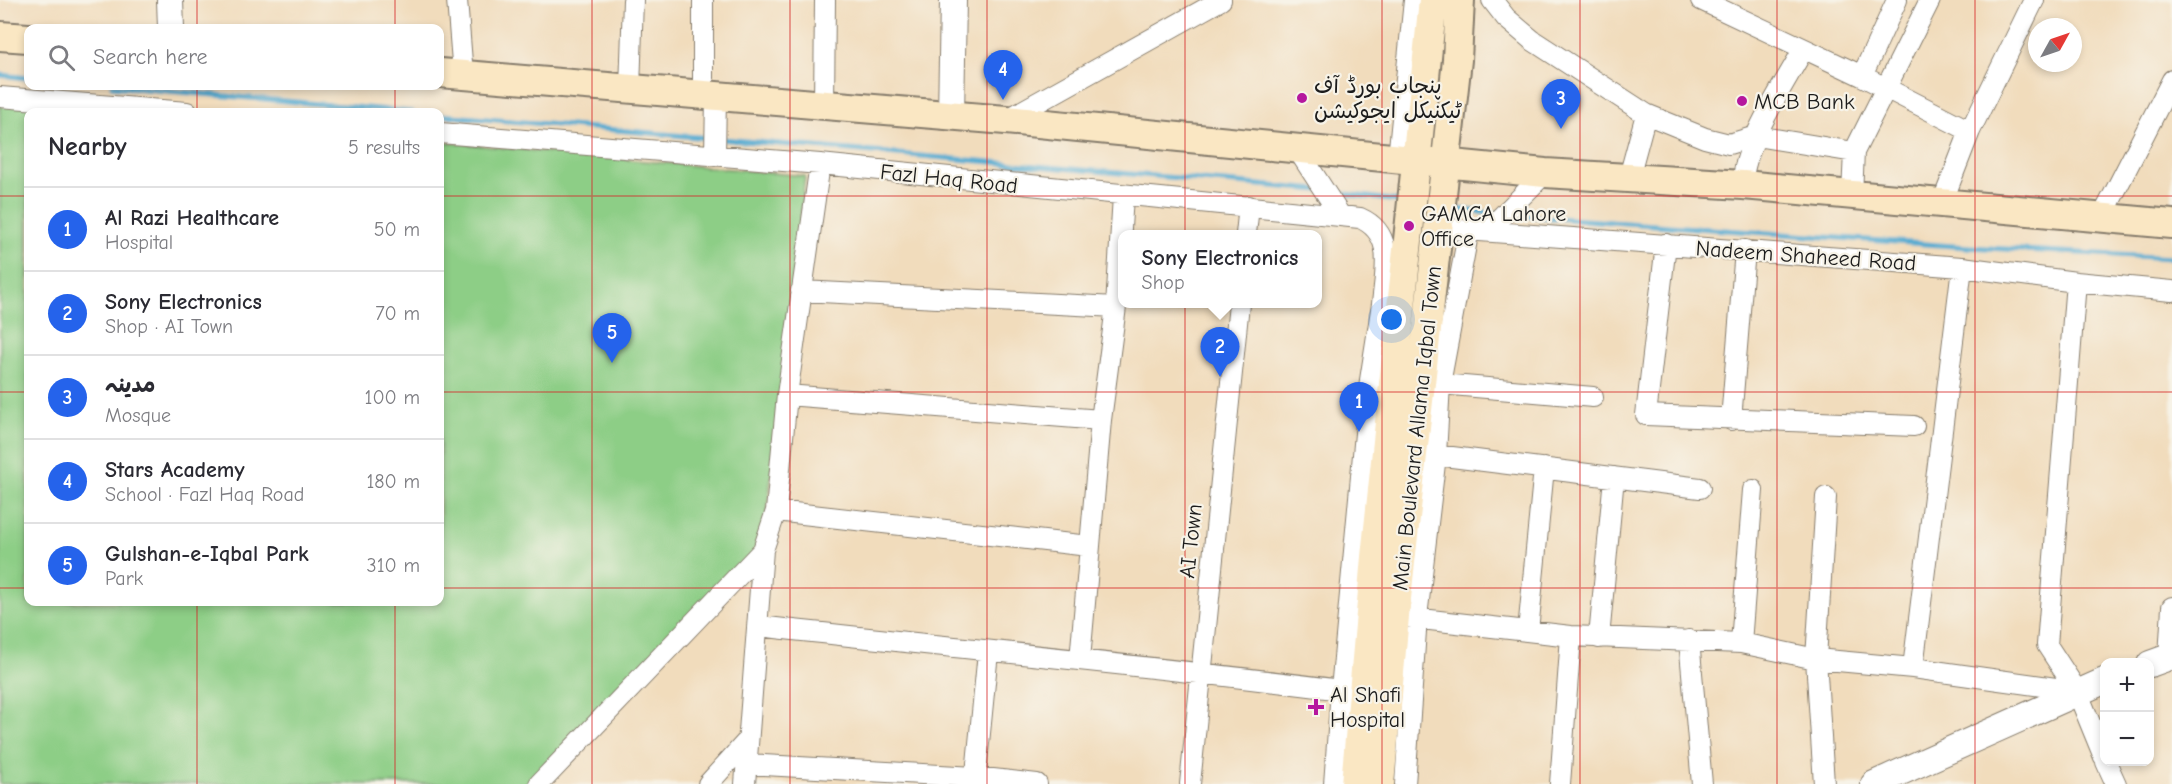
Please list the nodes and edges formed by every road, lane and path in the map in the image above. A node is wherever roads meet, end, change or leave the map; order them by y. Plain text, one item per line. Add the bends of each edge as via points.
1 (170, 0) edge
2 (457, 0) edge
3 (633, 0) edge
4 (703, 0) edge
5 (825, 0) edge
6 (953, 0) edge
7 (1221, 0) edge
8 (1414, 0) edge
9 (1433, 0) edge
10 (1460, 0) edge
11 (1492, 0) edge
12 (1701, 0) edge
13 (1897, 0) edge
14 (1930, 0) edge
15 (2034, 0) edge
16 (171, 24) edge
17 (0, 36) edge
18 (24, 38) edge
19 (1803, 50) junction
20 (451, 74) edge
21 (1862, 76) junction
22 (2172, 80) edge
23 (1885, 87) junction
24 (630, 89) junction
25 (710, 95) junction
26 (0, 97) edge
27 (824, 105) junction
28 (137, 108) edge
29 (1646, 114) junction
30 (951, 116) junction
31 (1006, 120) junction
32 (1970, 131) junction
33 (444, 133) edge
34 (1756, 136) junction
35 (716, 152) junction
36 (1854, 152) junction
37 (1304, 159) junction
38 (820, 164) junction
39 (1409, 164) junction
40 (1545, 173) junction
41 (1445, 174) junction
42 (1629, 177) junction
43 (1743, 185) junction
44 (1852, 194) junction
45 (1123, 196) junction
46 (1942, 203) junction
47 (1249, 206) junction
48 (1335, 207) junction
49 (2102, 217) junction
50 (1439, 223) junction
51 (2172, 224) edge
52 (1483, 228) junction
53 (1121, 230) edge
54 (1246, 230) edge
55 (1666, 244) junction
56 (1745, 250) junction
57 (1962, 267) junction
58 (1118, 275) edge
59 (2076, 282) junction
60 (801, 291) junction
61 (2172, 291) edge
62 (1392, 305) junction
63 (1116, 307) junction
64 (1238, 308) edge
65 (1440, 384) junction
66 (787, 395) junction
67 (1593, 397) dead end
68 (1101, 420) junction
69 (1731, 420) junction
70 (1914, 426) dead end
71 (1436, 455) junction
72 (1544, 468) junction
73 (1614, 477) junction
74 (1700, 488) dead end
75 (1754, 490) dead end
76 (1826, 497) dead end
77 (776, 511) junction
78 (1089, 546) junction
79 (763, 550) junction
80 (2172, 607) edge
81 (1406, 617) junction
82 (758, 626) junction
83 (1528, 631) junction
84 (1571, 636) junction
85 (1599, 638) junction
86 (1689, 640) junction
87 (1741, 643) junction
88 (988, 652) junction
89 (1816, 659) junction
90 (2163, 659) edge
91 (1080, 660) junction
92 (1912, 669) junction
93 (1200, 672) junction
94 (2100, 683) edge
95 (1341, 690) junction
96 (2077, 692) junction
97 (747, 741) junction
98 (2100, 747) edge
99 (747, 764) junction
100 (2108, 766) edge
101 (975, 781) edge
102 (539, 784) edge
103 (708, 784) edge
104 (745, 784) edge
105 (1037, 784) edge
106 (1190, 784) edge
107 (1334, 784) edge
108 (1355, 784) edge
109 (1380, 784) edge
110 (1405, 784) edge
111 (1560, 784) edge
112 (1702, 784) edge
113 (1824, 784) edge
114 (1874, 784) edge
115 (2116, 784) edge

1 - 16 street
2 - 20 street
3 - 24 street
4 - 25 street
5 - 27 street
6 - 30 street
7 - 31 street
8 - 39 street
9 - 39 main road, Main Boulevard Allama Iqbal Town
10 - 41 main road, Main Boulevard Allama Iqbal Town
11 - 29 street via 1532,40
12 - 19 street
13 - 21 street
14 - 23 street
15 - 32 street
17 - 18 main road
19 - 21 street
19 - 34 street
20 - 24 main road
21 - 23 street
22 - 49 street
23 - 32 street
23 - 36 street
24 - 25 main road
25 - 27 main road
25 - 35 street
26 - 28 street
27 - 30 main road
29 - 34 street via 1729,144
29 - 42 street
30 - 31 main road
31 - 37 main road
32 - 46 street
33 - 35 street, Fazl Haq Road
34 - 36 street
34 - 43 street via 1742,173
35 - 38 street, Fazl Haq Road
36 - 44 street
37 - 39 main road
37 - 48 street
38 - 45 street, Fazl Haq Road
38 - 60 street
39 - 41 main road
39 - 62 main road, Main Boulevard Allama Iqbal Town via 1411,216
40 - 41 main road
40 - 42 main road
40 - 52 street
41 - 50 main road, Main Boulevard Allama Iqbal Town
42 - 43 main road
43 - 44 main road
44 - 46 main road
45 - 47 street, Fazl Haq Road
45 - 53 street
46 - 49 main road
47 - 48 street, Fazl Haq Road
47 - 54 street
48 - 62 street, Fazl Haq Road via 1369,222 1383,237
49 - 51 main road
50 - 52 street, Nadeem Shaheed Road
50 - 81 main road, Main Boulevard Allama Iqbal Town
52 - 55 street, Nadeem Shaheed Road
52 - 65 street
55 - 56 street, Nadeem Shaheed Road
55 - 69 street via 1646,415
56 - 57 street, Nadeem Shaheed Road
56 - 69 street
57 - 59 street, Nadeem Shaheed Road
57 - 92 street
58 - 63 street
59 - 61 street, Nadeem Shaheed Road
59 - 96 street via 2047,645
60 - 63 street
60 - 66 street
62 - 95 street, Fazl Haq Road via 1370,380
62 - 108 main road, Main Boulevard Allama Iqbal Town
63 - 68 street
64 - 93 street, AI Town
65 - 67 street
65 - 71 street
66 - 68 street
66 - 77 street
68 - 78 street
69 - 70 street
71 - 72 street
71 - 81 street
72 - 73 street
72 - 83 street
73 - 74 street
73 - 85 street
75 - 87 street
76 - 89 street
77 - 78 street
77 - 79 street
78 - 91 street
79 - 82 street
79 - 102 street
80 - 90 street
81 - 83 street
81 - 109 main road, Main Boulevard Allama Iqbal Town
81 - 110 street
82 - 88 street
82 - 97 street
83 - 84 street
84 - 85 street
84 - 111 street
85 - 86 street
86 - 87 street
86 - 112 street
87 - 89 street
88 - 91 street
88 - 101 street
89 - 92 street
89 - 113 street
91 - 93 street
92 - 96 street
93 - 95 street
93 - 106 street, AI Town
94 - 96 street
95 - 107 street, Fazl Haq Road
96 - 98 street
96 - 114 street
97 - 99 street
97 - 103 street
99 - 101 street
99 - 104 street
100 - 115 street
101 - 105 street

